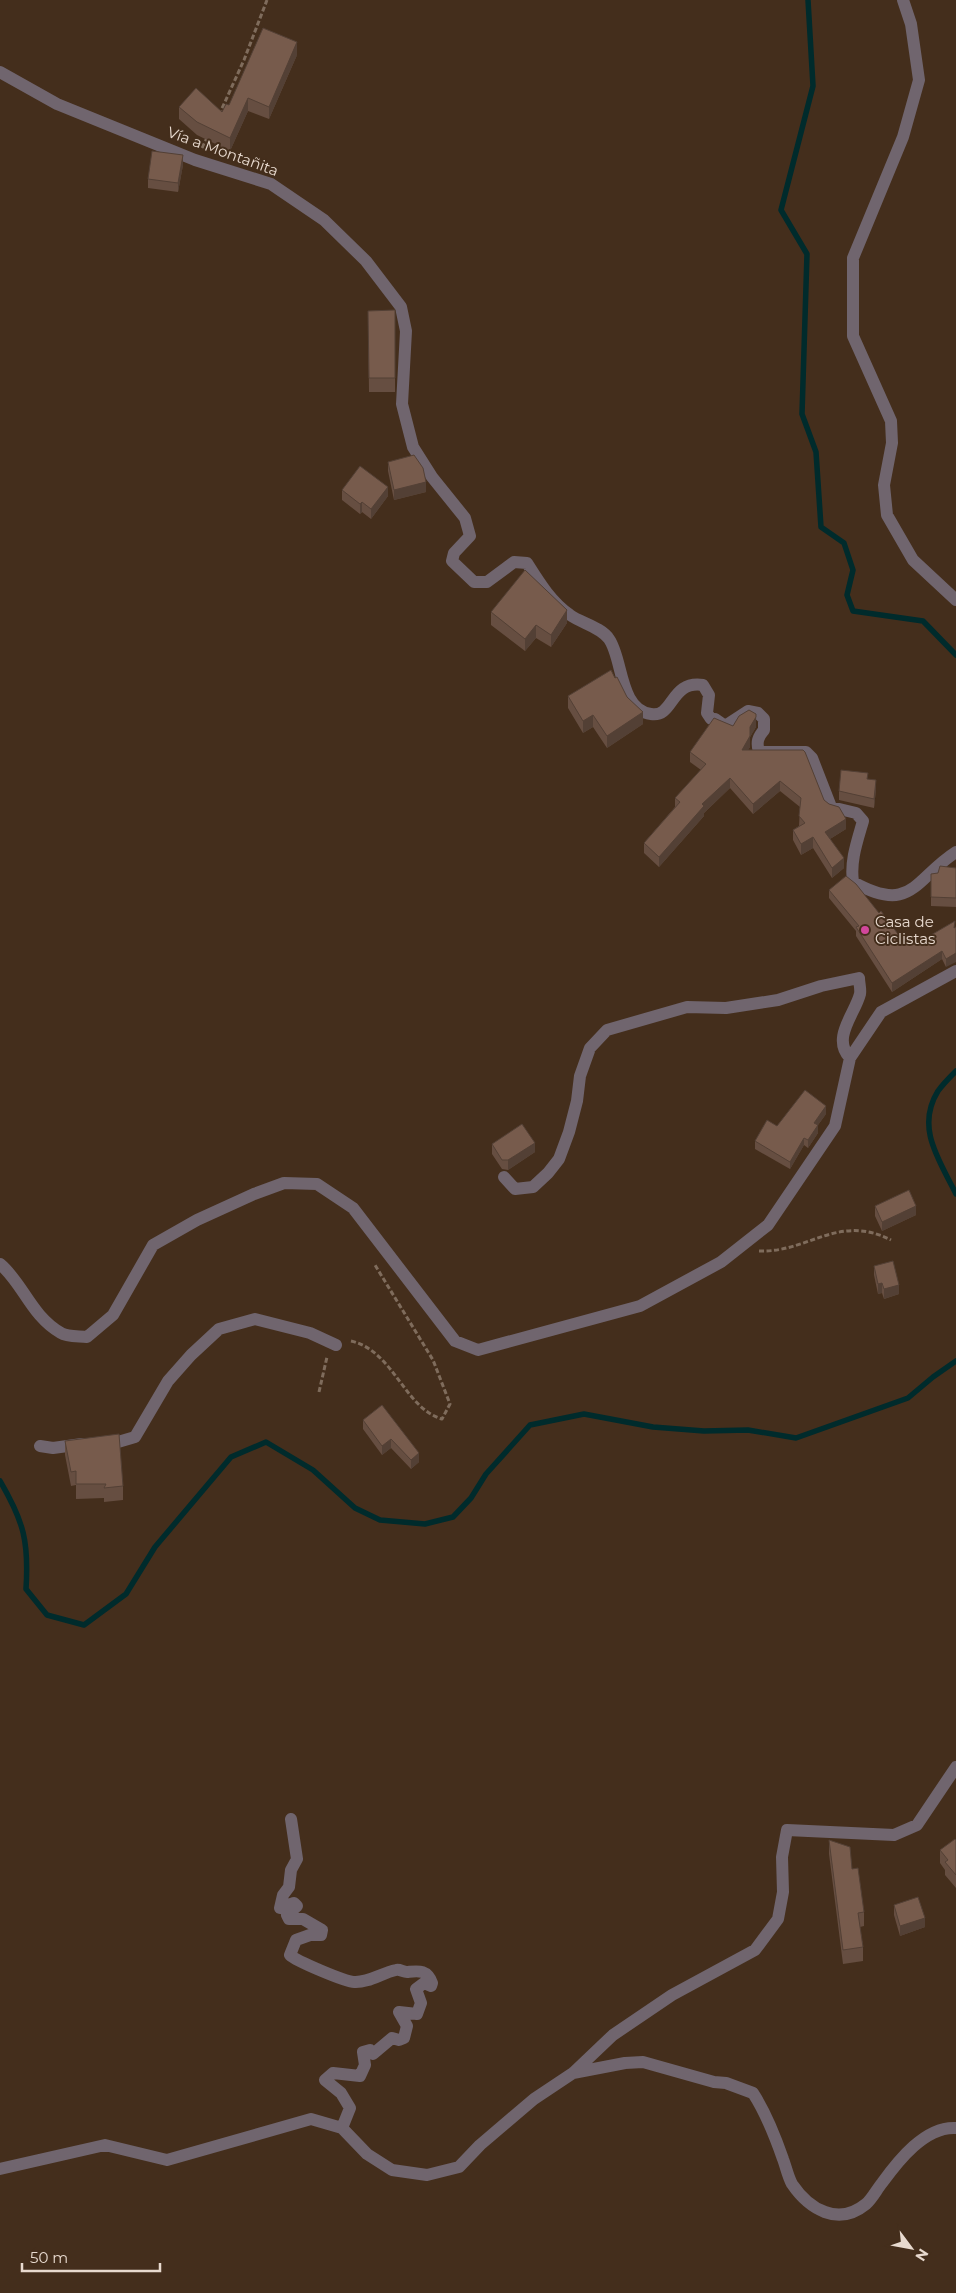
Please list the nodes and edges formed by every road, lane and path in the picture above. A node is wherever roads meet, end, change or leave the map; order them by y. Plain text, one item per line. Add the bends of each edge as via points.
1 (267, 0) edge
2 (903, 0) edge
3 (0, 72) edge
4 (217, 119) edge
5 (212, 127) edge
6 (195, 160) junction
7 (956, 600) edge
8 (956, 852) edge
9 (956, 971) edge
10 (850, 1058) junction
11 (504, 1177) dead end
12 (891, 1240) dead end
13 (739, 1247) junction
14 (374, 1261) dead end
15 (0, 1264) edge
16 (336, 1345) junction
17 (319, 1392) dead end
18 (40, 1446) dead end
19 (956, 1768) edge
20 (291, 1819) dead end
21 (574, 2073) junction
22 (342, 2128) junction
23 (956, 2128) edge
24 (0, 2170) edge

1 - 4 path
2 - 7 street via 919,80 903,137 853,258 853,336 891,421 892,443 884,485 887,515 913,560
3 - 6 street, Vía a Montañita via 57,104
5 - 6 path
6 - 8 street, Vía a Montañita via 271,184 324,220 366,261 401,307 406,331 402,404 413,447 465,518 470,536 454,553 452,560 474,582 487,582 514,562 527,563 543,589 570,615 608,636 615,648 620,678 642,712 653,715 665,711 678,691 694,684 703,685 709,695 707,713 711,719 725,726 748,711 758,713 764,719 764,730 758,736 759,752 806,752 812,758 831,807 856,813 863,821 851,870 853,882 869,891 892,895 914,890
9 - 10 street via 881,1012
10 - 11 street via 842,1046 846,1024 860,992 859,978 778,1000 726,1008 687,1007 607,1030 590,1048 580,1076 578,1101 569,1132 559,1158 548,1174 533,1187 515,1189
10 - 13 street via 836,1126 768,1225
12 - 13 path via 867,1231 845,1230 761,1252
13 - 15 street via 721,1262 640,1306 478,1350 455,1341 353,1208 317,1184 284,1183 254,1194 153,1245 113,1315 87,1337 62,1334 32,1307 9,1271
14 - 16 path via 444,1385 450,1404 442,1419 424,1408 374,1352 360,1343 347,1340
16 - 17 path via 323,1368
16 - 18 street via 310,1333 255,1319 232,1325 219,1330 168,1381 135,1437 118,1442 53,1448
19 - 21 street via 917,1825 894,1835 786,1830 782,1857 783,1892 778,1919 755,1950 672,1995 613,2035
20 - 22 street via 297,1859 280,1908 294,1903 297,1906 288,1915 289,1919 303,1918 322,1930 321,1935 296,1940 290,1955 336,1978 355,1982 398,1970 419,1970 426,1973 432,1983 431,1986 420,1984 416,1989 421,2003 417,2014 399,2012 407,2026 404,2038 392,2038 373,2054 370,2050 363,2052 365,2065 360,2076 333,2073 324,2080 341,2093 350,2108
21 - 22 street via 534,2099 459,2166 427,2175 392,2170 367,2154
21 - 23 street via 625,2062 643,2062 753,2093 791,2182 807,2204 829,2215 845,2214 865,2204 921,2141 943,2129
22 - 24 street via 311,2119 167,2160 104,2145

